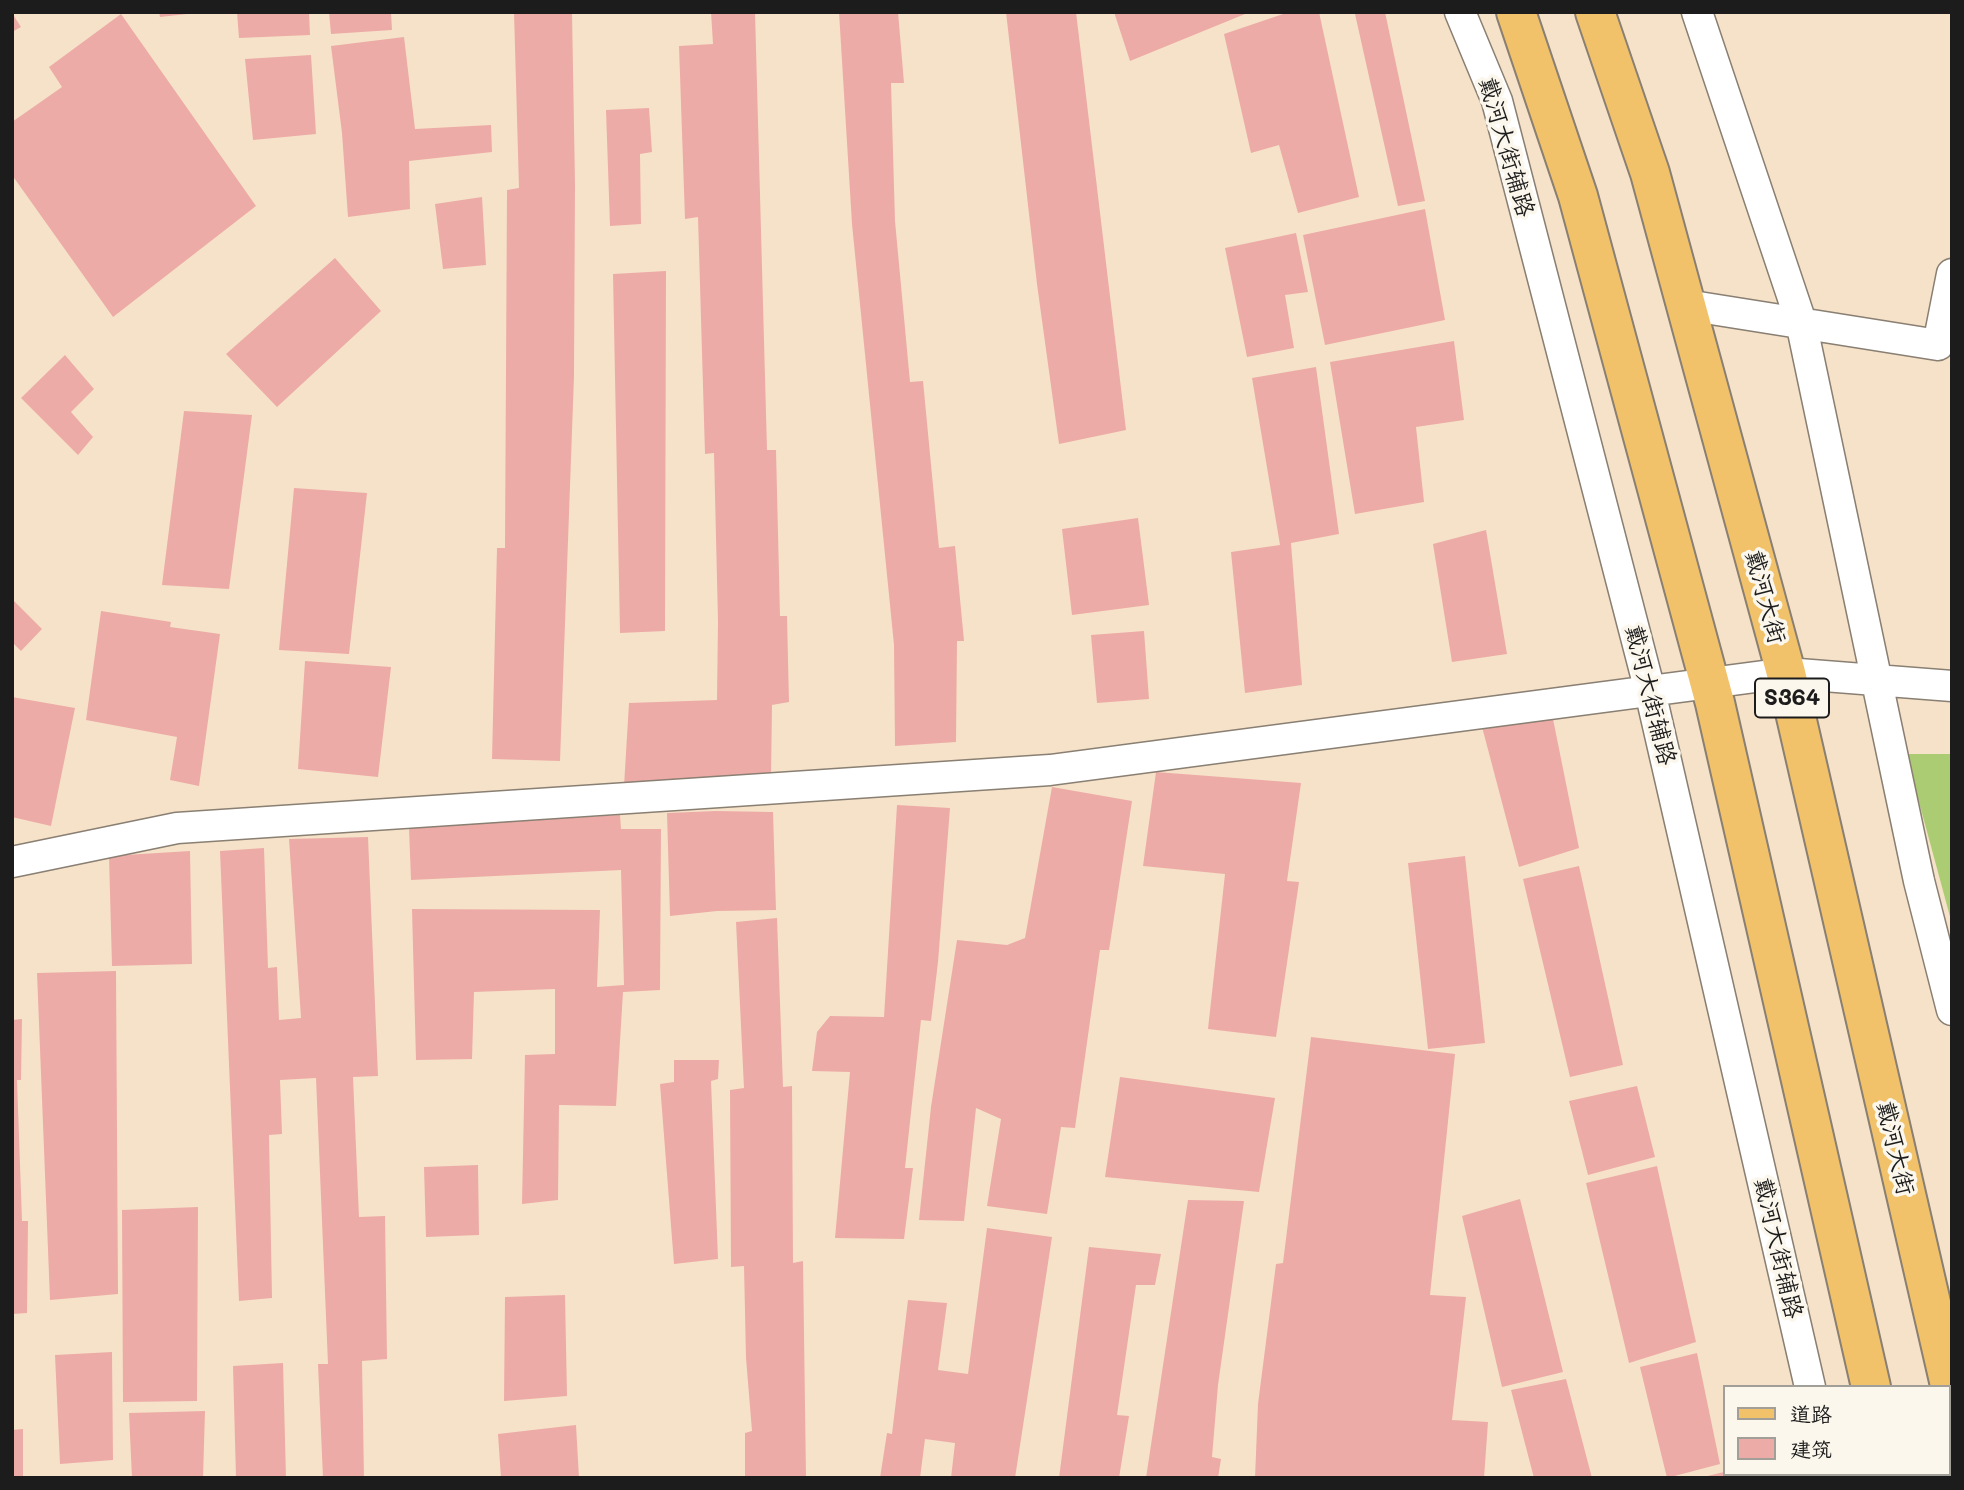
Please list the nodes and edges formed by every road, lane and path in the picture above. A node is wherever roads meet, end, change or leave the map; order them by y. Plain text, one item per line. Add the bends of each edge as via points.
1 (1460, 12) edge
2 (1516, 12) edge
3 (1595, 12) edge
4 (1697, 12) edge
5 (1952, 274) edge
6 (1686, 305) junction
7 (1801, 322) junction
8 (1786, 673) junction
9 (1875, 679) junction
10 (1710, 683) junction
11 (1952, 686) edge
12 (1650, 691) junction
13 (12, 862) edge
14 (1952, 1010) edge
15 (1810, 1385) edge
16 (1871, 1385) edge
17 (1950, 1385) edge

1 - 12 street, 戴河大街辅路 via 1497,101
2 - 10 main road, S364 via 1578,196
3 - 6 main road, 戴河大街 / S364 via 1650,173
4 - 7 street
5 - 7 street via 1938,345
6 - 7 street
6 - 8 main road, 戴河大街 / S364
7 - 9 street
8 - 9 street
8 - 10 street
8 - 17 main road, 戴河大街 / S364
9 - 11 street
9 - 14 street
10 - 12 street
10 - 16 main road, S364
12 - 13 street via 1050,770 177,828
12 - 15 street, 戴河大街辅路

